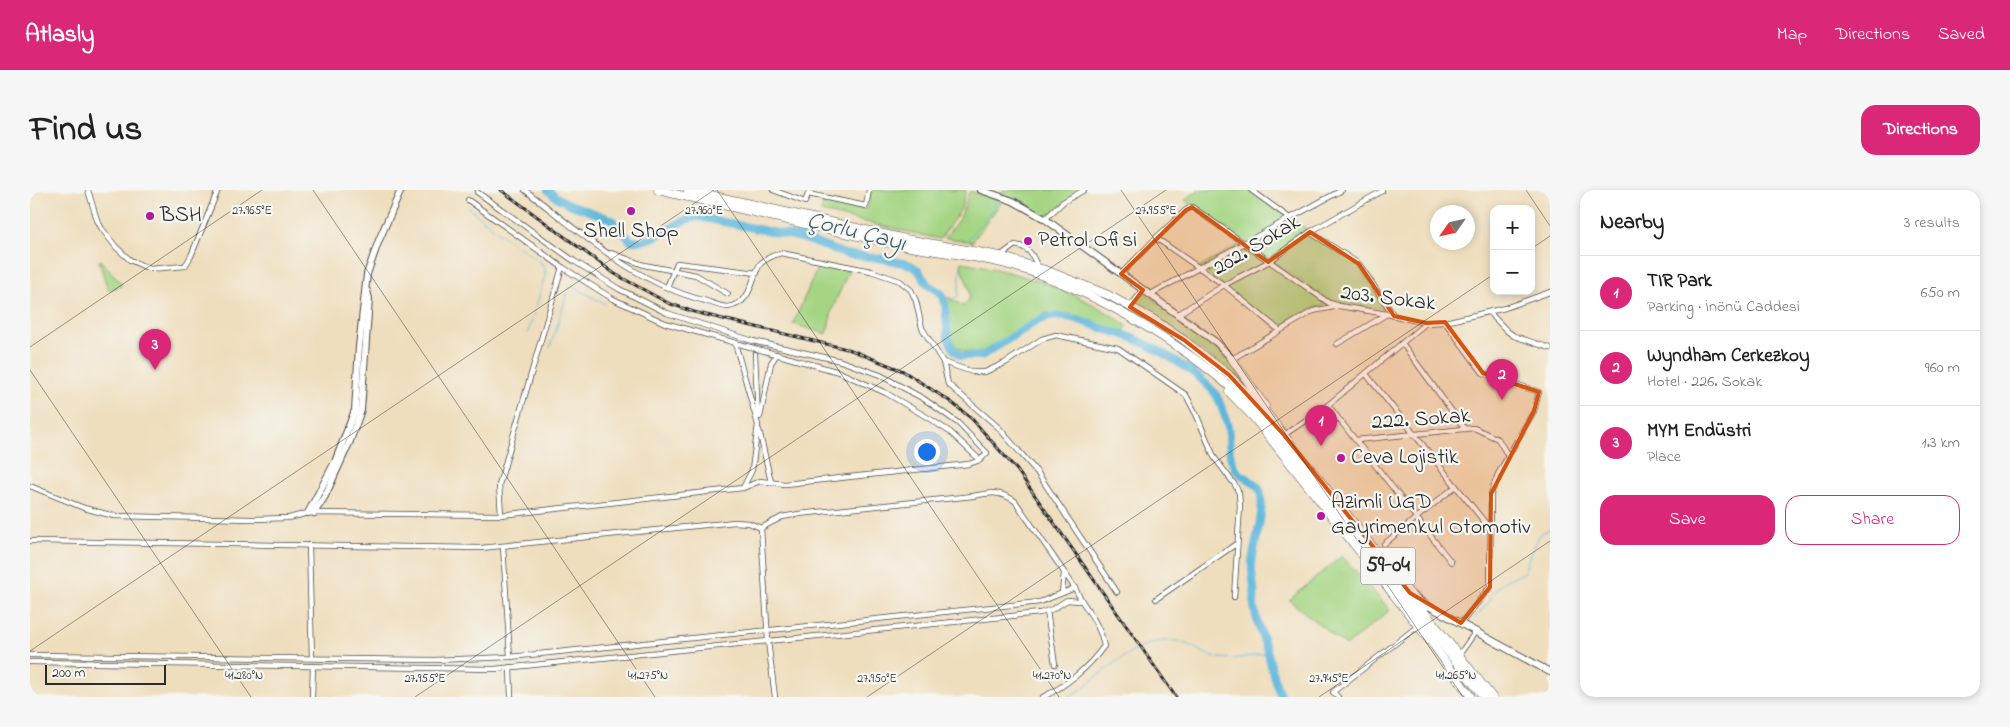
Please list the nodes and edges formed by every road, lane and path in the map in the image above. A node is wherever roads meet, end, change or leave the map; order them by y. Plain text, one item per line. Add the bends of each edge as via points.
1 (88, 190) edge
2 (218, 190) edge
3 (401, 190) edge
4 (525, 190) edge
5 (658, 190) edge
6 (688, 190) edge
7 (775, 190) edge
8 (869, 190) edge
9 (981, 190) edge
10 (1084, 190) edge
11 (1251, 190) edge
12 (1342, 190) edge
13 (477, 192) dead end
14 (1382, 192) dead end
15 (468, 200) dead end
16 (1045, 219) junction
17 (1291, 219) junction
18 (1310, 232) junction
19 (1156, 238) junction
20 (1244, 243) junction
21 (606, 251) junction
22 (1000, 256) junction
23 (1268, 262) junction
24 (562, 267) junction
25 (1038, 268) junction
26 (1199, 268) junction
27 (674, 271) junction
28 (757, 273) junction
29 (1121, 274) junction
30 (1224, 285) junction
31 (667, 287) junction
32 (1142, 290) junction
33 (1550, 292) edge
34 (728, 294) dead end
35 (1149, 295) junction
36 (1339, 306) junction
37 (1130, 307) junction
38 (1489, 312) junction
39 (1387, 314) junction
40 (1177, 315) junction
41 (1394, 316) junction
42 (1445, 322) junction
43 (1426, 323) junction
44 (1279, 330) junction
45 (735, 343) junction
46 (1402, 343) junction
47 (1337, 344) dead end
48 (1178, 348) junction
49 (1550, 348) edge
50 (755, 354) dead end
51 (777, 354) junction
52 (1232, 359) junction
53 (943, 362) junction
54 (1366, 374) junction
55 (1328, 405) junction
56 (758, 425) junction
57 (1465, 429) junction
58 (1414, 434) junction
59 (1284, 435) junction
60 (1356, 440) junction
61 (1508, 456) junction
62 (980, 460) junction
63 (771, 482) junction
64 (30, 486) edge
65 (1456, 486) junction
66 (743, 488) junction
67 (311, 513) junction
68 (500, 515) junction
69 (1417, 518) junction
70 (761, 528) junction
71 (1491, 530) junction
72 (30, 541) edge
73 (1236, 544) junction
74 (1384, 544) dead end
75 (309, 545) junction
76 (503, 546) junction
77 (1451, 562) dead end
78 (1064, 572) junction
79 (1075, 588) junction
80 (1117, 592) dead end
81 (1062, 593) junction
82 (1410, 593) junction
83 (1234, 597) dead end
84 (1156, 598) dead end
85 (1080, 601) junction
86 (1047, 611) junction
87 (1461, 623) junction
88 (1418, 626) junction
89 (769, 630) junction
90 (1476, 631) junction
91 (768, 641) junction
92 (30, 655) edge
93 (1459, 655) junction
94 (510, 657) junction
95 (312, 658) junction
96 (30, 662) edge
97 (1055, 664) dead end
98 (313, 666) junction
99 (510, 667) junction
100 (1550, 672) edge
101 (1476, 682) junction
102 (312, 697) edge
103 (512, 697) edge
104 (775, 697) edge
105 (1043, 697) edge
106 (1338, 697) edge
107 (1471, 697) edge
108 (1483, 697) edge
109 (1493, 697) edge

1 - 2 street via 97,220 116,247 130,260 150,269 185,266
3 - 67 main road via 367,274 355,410
4 - 21 street
5 - 48 main road, 59-04 via 905,246 1015,267 1104,304
6 - 22 main road, 59-04 via 906,239
7 - 8 street via 805,202 808,194 866,206
9 - 16 main road via 1013,200
10 - 16 street via 1063,202
11 - 17 street
12 - 17 street
13 - 62 street via 619,290 666,313 753,341 841,361 924,399 958,423 987,453
14 - 18 street, 202. Sokak
15 - 24 street
16 - 29 main road
17 - 20 street
18 - 23 street, 202. Sokak
18 - 41 street via 1359,264
19 - 20 street via 1192,207
19 - 26 street
19 - 29 street
20 - 23 street
20 - 26 street
21 - 27 street via 644,265
21 - 31 street via 640,276
22 - 25 main road, 59-04
22 - 25 street via 1015,244 1021,245 1032,253
23 - 30 street, 202. Sokak
23 - 36 street via 1329,303
24 - 45 street via 613,299 665,323
24 - 68 street via 499,485
25 - 37 main road, 59-04
26 - 30 street
26 - 35 street
27 - 28 street via 677,264
27 - 31 street
27 - 34 street via 696,275
28 - 31 street via 742,301 727,307 692,298
28 - 53 street via 761,264 782,253 871,271 900,281 911,290 922,328
29 - 32 main road
30 - 40 street, 202. Sokak
30 - 44 street
32 - 35 main road
32 - 37 street
33 - 38 street, 203. Sokak
35 - 40 main road
36 - 39 street, 203. Sokak
36 - 44 street, 203. Sokak via 1313,311
37 - 59 main road, 59-04 via 1184,340 1230,375
38 - 42 street, 203. Sokak
38 - 49 street via 1514,336
39 - 41 street, 203. Sokak
39 - 47 street
40 - 52 main road via 1217,343
41 - 43 street, 203. Sokak
42 - 43 street, 203. Sokak
42 - 61 street via 1484,373 1539,392 1534,411
43 - 46 street
44 - 52 street, 203. Sokak
45 - 51 street
45 - 56 street
46 - 54 street
46 - 57 street
48 - 88 main road via 1254,418
48 - 101 main road, 59-04 via 1224,382 1259,414
50 - 56 street
51 - 56 street via 771,363
51 - 62 street via 839,372 886,393 950,432
52 - 59 main road
53 - 73 street via 973,372 985,372 1042,339 1056,336 1118,348 1186,395 1214,457 1239,494
53 - 80 street via 948,384 998,427 1037,472
54 - 55 street
54 - 58 street
55 - 59 street
55 - 60 street
56 - 63 street
56 - 66 street via 752,470
57 - 58 street, 222. Sokak
57 - 61 street, 222. Sokak via 1474,428 1498,439
58 - 60 street, 222. Sokak
58 - 65 street
59 - 82 main road, 59-04
60 - 69 street
61 - 71 street via 1491,494
62 - 63 street via 878,475 785,484
63 - 66 street via 760,481
64 - 67 street via 84,508 114,516 253,519 289,518
65 - 69 street
65 - 71 street
66 - 68 street
67 - 68 street
69 - 74 street
69 - 77 street
70 - 76 street via 735,522
70 - 78 street via 799,514 991,492 1006,494 1015,501
70 - 89 street
71 - 87 street via 1490,587
72 - 75 street
73 - 83 street
73 - 84 street
75 - 76 street
75 - 95 street
76 - 94 street
78 - 79 street
78 - 81 street
79 - 81 street
79 - 85 street
81 - 89 street via 1040,602
82 - 87 main road
82 - 93 main road, 59-04
85 - 86 street via 1067,600
85 - 105 street via 1102,632 1104,646 1078,673
86 - 91 street
86 - 97 street
87 - 90 main road
88 - 106 street via 1333,692
88 - 107 main road
89 - 91 street
89 - 94 street
90 - 93 street
90 - 100 main road
91 - 99 street
91 - 104 street
92 - 95 street
93 - 101 main road, 59-04
94 - 95 street via 434,660
96 - 98 street
98 - 99 street
98 - 102 street
99 - 103 street
101 - 108 main road
101 - 109 main road, 59-04

